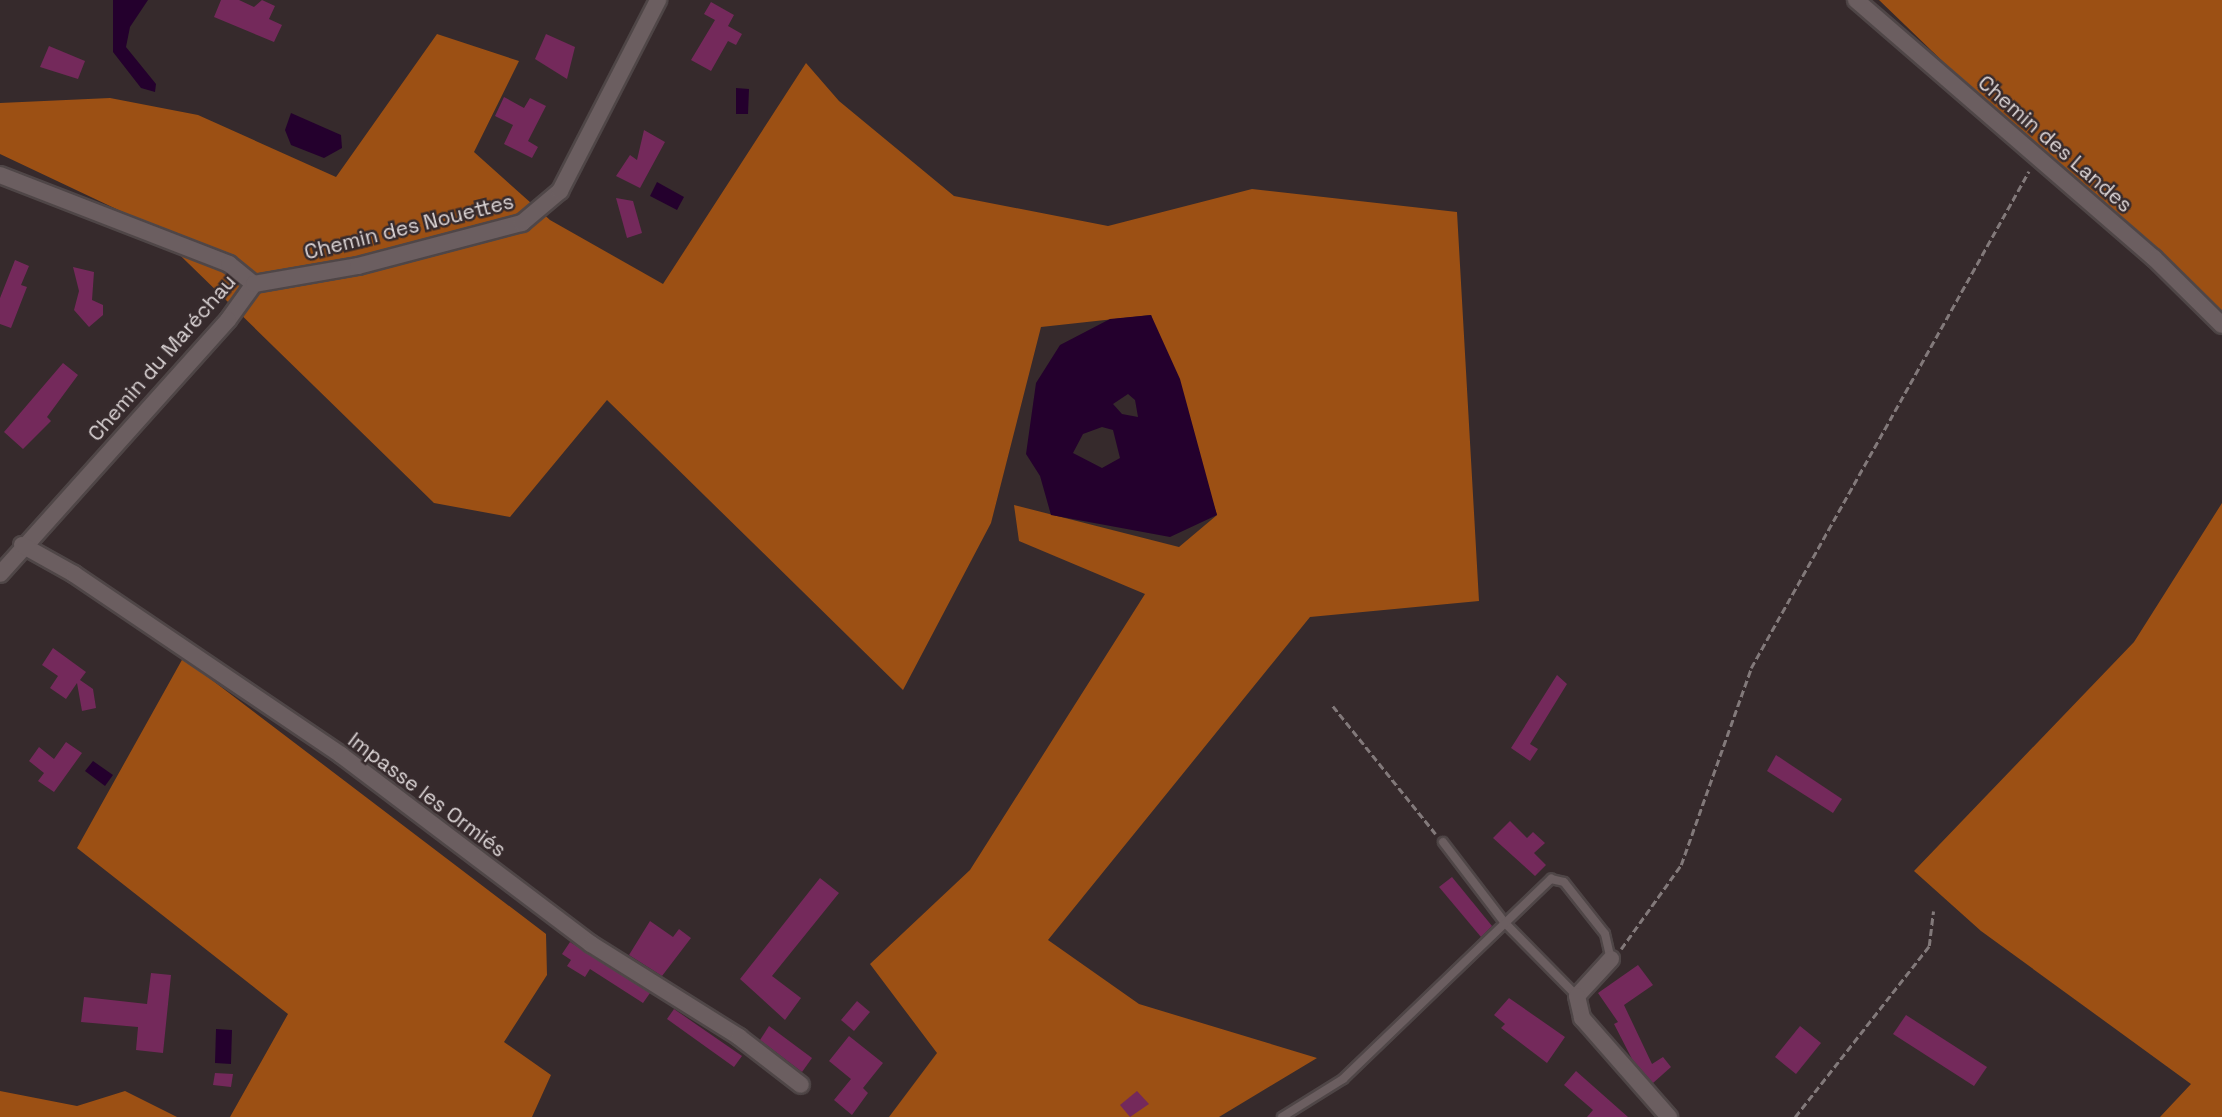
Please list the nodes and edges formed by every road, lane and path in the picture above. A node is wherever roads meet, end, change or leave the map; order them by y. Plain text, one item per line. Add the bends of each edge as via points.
1 (658, 0) edge
2 (1856, 0) edge
3 (2038, 156) junction
4 (0, 175) edge
5 (254, 284) junction
6 (2222, 325) edge
7 (22, 545) junction
8 (0, 574) edge
9 (1333, 706) dead end
10 (1443, 842) joint
11 (1933, 911) dead end
12 (1505, 923) junction
13 (1611, 958) junction
14 (1577, 996) junction
15 (801, 1085) dead end
16 (1282, 1117) edge
17 (1669, 1117) edge
18 (1795, 1117) edge

1 - 5 street, Chemin des Nouettes via 560,191 522,222 358,266
2 - 3 street, Chemin des Landes
3 - 6 street, Chemin des Landes
3 - 13 path via 1751,668 1681,864 1628,942
4 - 5 street, Chemin du Maréchau via 229,264
5 - 7 street, Chemin du Maréchau via 228,320
7 - 8 street, Chemin du Maréchau
7 - 15 street, Impasse les Ormiés via 74,574 341,755 591,944 739,1037
9 - 10 path
10 - 12 lane
11 - 18 path via 1929,946
12 - 13 lane via 1551,879 1558,878 1605,934
12 - 14 lane
12 - 16 lane via 1343,1079
13 - 14 street
14 - 17 street via 1582,1018

